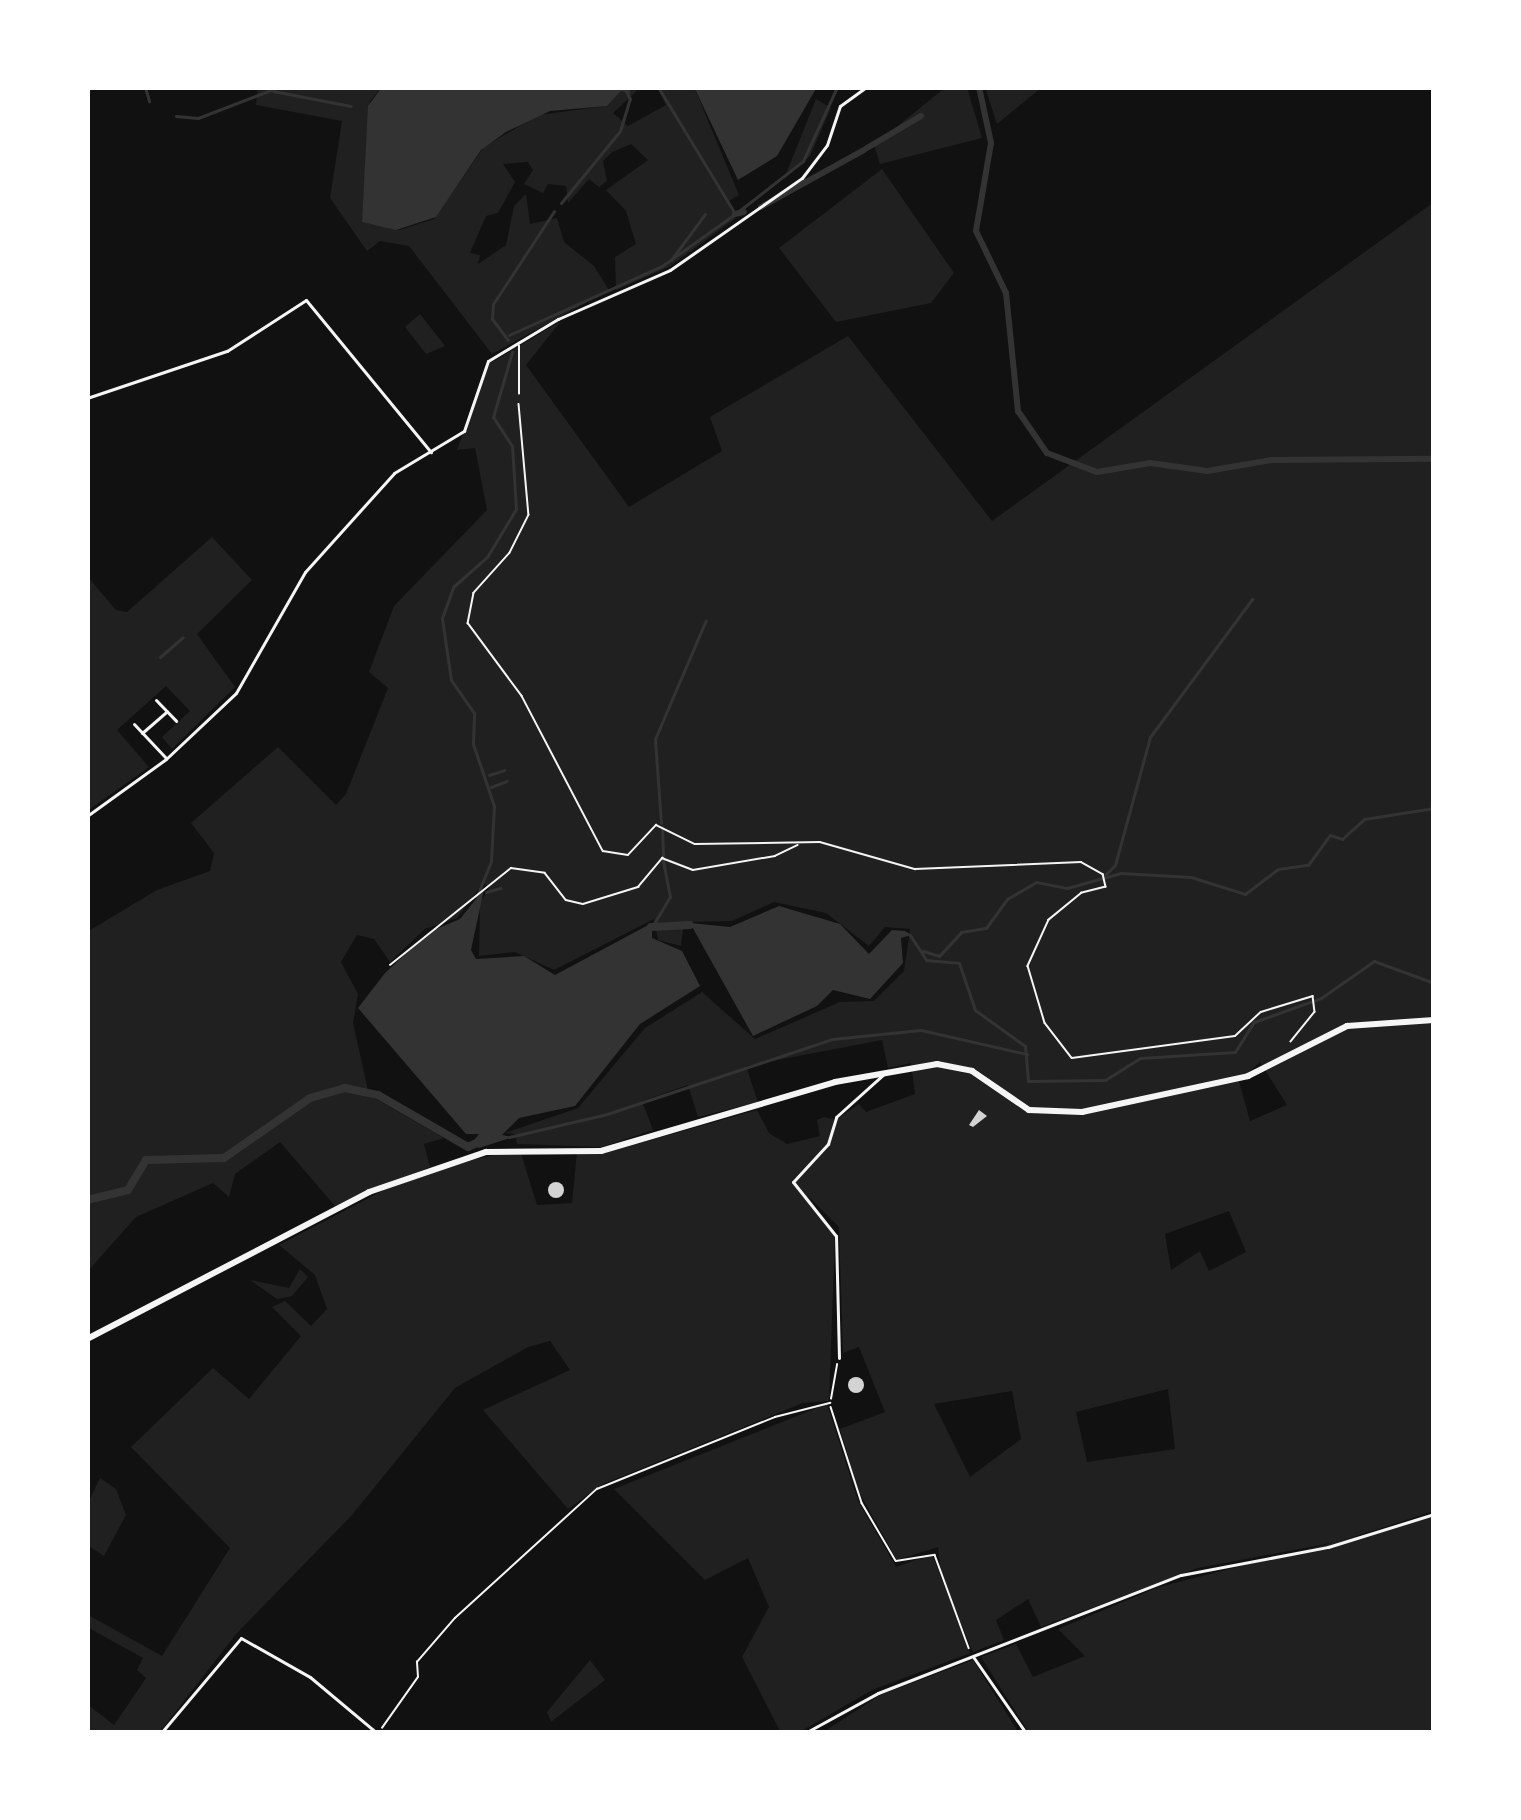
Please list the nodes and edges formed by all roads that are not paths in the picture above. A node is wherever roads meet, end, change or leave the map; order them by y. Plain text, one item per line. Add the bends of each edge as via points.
1 (866, 87) edge
2 (516, 342) junction
3 (519, 397) road end
4 (87, 398) edge
5 (431, 452) junction
6 (156, 700) dead end
7 (166, 711) junction
8 (176, 721) dead end
9 (134, 724) dead end
10 (142, 733) junction
11 (166, 759) junction
12 (87, 816) edge
13 (1434, 1020) edge
14 (886, 1071) junction
15 (87, 1339) edge
16 (838, 1358) road end
17 (1434, 1514) edge
18 (973, 1657) junction
19 (377, 1732) edge
20 (161, 1733) edge
21 (806, 1733) edge
22 (1025, 1733) edge

1 - 2 street via 840,106 825,148 794,184 670,270
2 - 3 lane via 524,357
2 - 5 street via 482,368 461,435
4 - 5 street via 227,351 306,300
5 - 11 street via 391,477 311,566 240,688
6 - 7 street
7 - 8 street
7 - 10 street
9 - 10 street
10 - 11 street
11 - 12 street
13 - 14 main road via 1362,1022 1248,1076 1054,1115 1020,1106 957,1065
14 - 15 main road via 612,1148 500,1149 392,1183
14 - 16 street via 836,1117 828,1144 793,1182 836,1236
17 - 18 street via 1328,1547 1181,1576
18 - 21 street via 878,1693
18 - 22 street
19 - 20 street via 310,1677 237,1639

